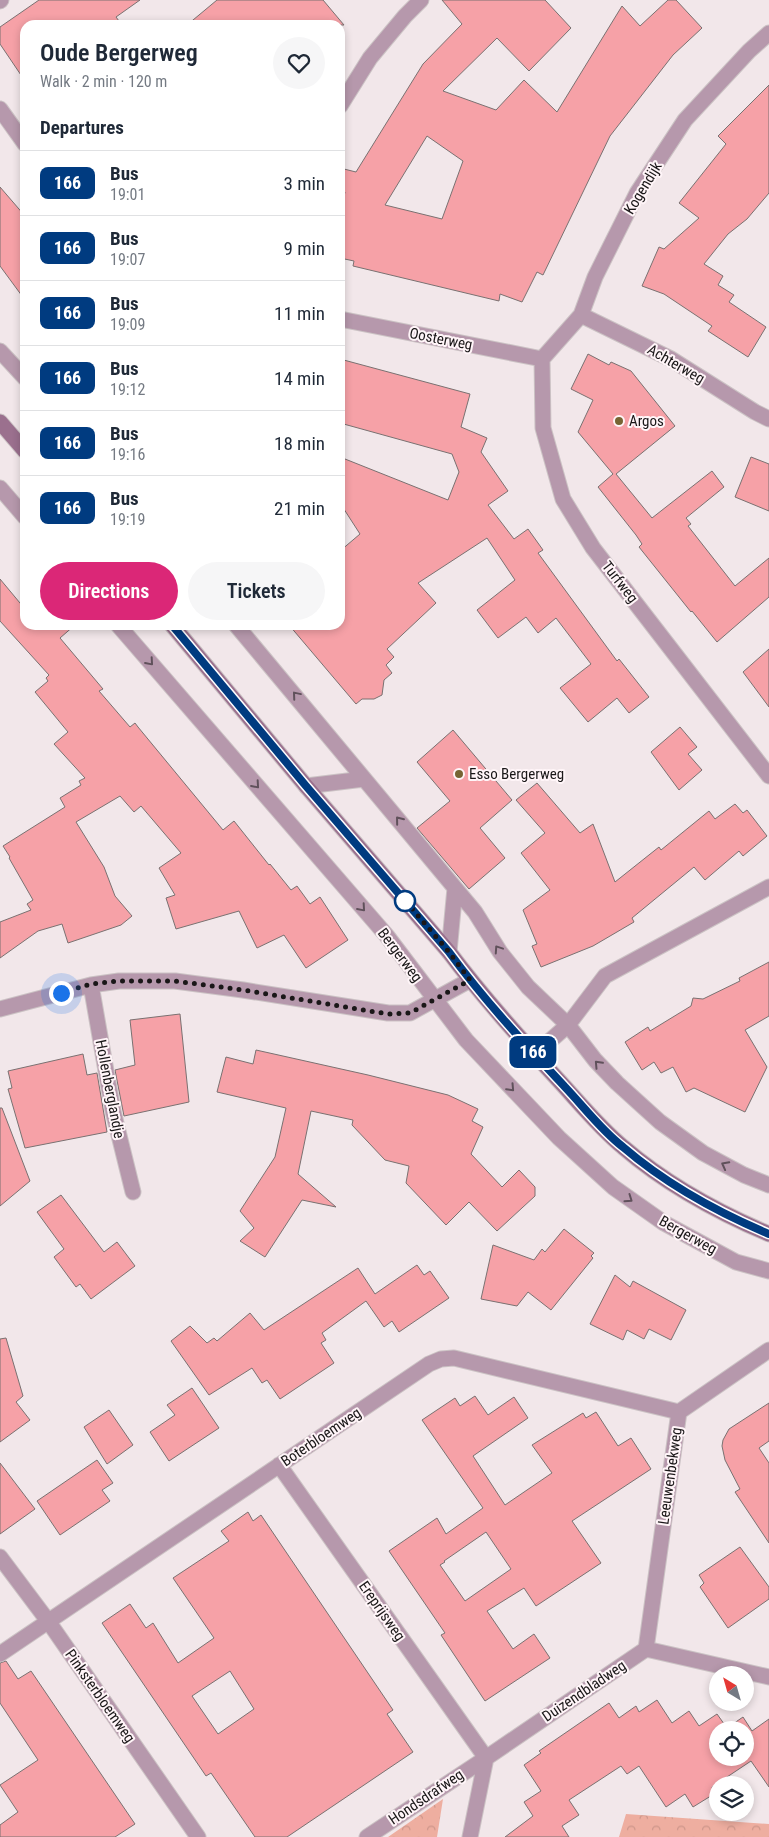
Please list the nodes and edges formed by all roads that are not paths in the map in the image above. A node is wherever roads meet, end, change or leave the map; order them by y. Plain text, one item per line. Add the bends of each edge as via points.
1 (421, 0) edge
2 (769, 33) edge
3 (345, 98) edge
4 (0, 109) edge
5 (20, 137) edge
6 (581, 315) junction
7 (345, 320) edge
8 (0, 351) edge
9 (542, 358) junction
10 (20, 373) edge
11 (769, 419) edge
12 (0, 422) edge
13 (20, 445) edge
14 (0, 488) edge
15 (20, 511) edge
16 (122, 630) edge
17 (176, 630) edge
18 (240, 630) edge
19 (769, 776) edge
20 (364, 779) junction
21 (306, 786) junction
22 (769, 887) edge
23 (455, 888) junction
24 (449, 952) junction
25 (470, 980) junction
26 (91, 984) junction
27 (434, 1000) junction
28 (0, 1009) edge
29 (568, 1025) junction
30 (535, 1054) junction
31 (769, 1185) edge
32 (133, 1192) dead end
33 (769, 1234) edge
34 (769, 1271) edge
35 (769, 1350) edge
36 (679, 1412) junction
37 (279, 1465) junction
38 (0, 1557) edge
39 (48, 1621) junction
40 (646, 1649) junction
41 (0, 1654) edge
42 (769, 1677) edge
43 (486, 1758) junction
44 (198, 1837) edge
45 (367, 1837) edge
46 (470, 1837) edge

1 - 3 street via 370,58
2 - 6 street, Kogendijk via 748,51 685,120 637,193 595,277
4 - 5 street
6 - 9 street, Kogendijk
6 - 11 street, Achterweg via 672,359
7 - 9 street, Oosterweg
8 - 10 street
9 - 19 street, Turfweg via 543,428 563,498 593,548
12 - 13 main road
14 - 15 street
16 -> 27 street, Bergerweg via 387,936
17 - 21 main road
20 -> 18 street
20 - 21 street
23 -> 20 street
21 - 24 main road
22 - 29 street via 605,976
23 - 24 street
29 -> 23 street via 528,987
24 - 25 main road
25 - 27 street
25 - 30 main road
26 - 27 street via 175,981 388,1014 410,1013
26 - 28 street
26 - 32 street, Hollenberglandje via 113,1111
27 -> 34 street, Bergerweg via 466,1040 559,1138 613,1187 664,1223 736,1262
29 - 30 street
31 -> 29 street via 703,1153 660,1122 594,1060
30 - 33 main road via 622,1147 711,1207
35 - 36 street, Leeuwenbekweg
36 - 37 street, Boterbloemweg via 454,1358 441,1359
36 - 40 street, Leeuwenbekweg
37 - 39 street, Boterbloemweg
37 - 43 street, Ereprijsweg
38 - 39 street, Pinksterbloemweg
39 - 41 street, Boterbloemweg
39 - 44 street, Pinksterbloemweg
40 - 42 street
40 - 43 street, Duizendbladweg
43 - 45 street, Hondsdrafweg
43 - 46 street

